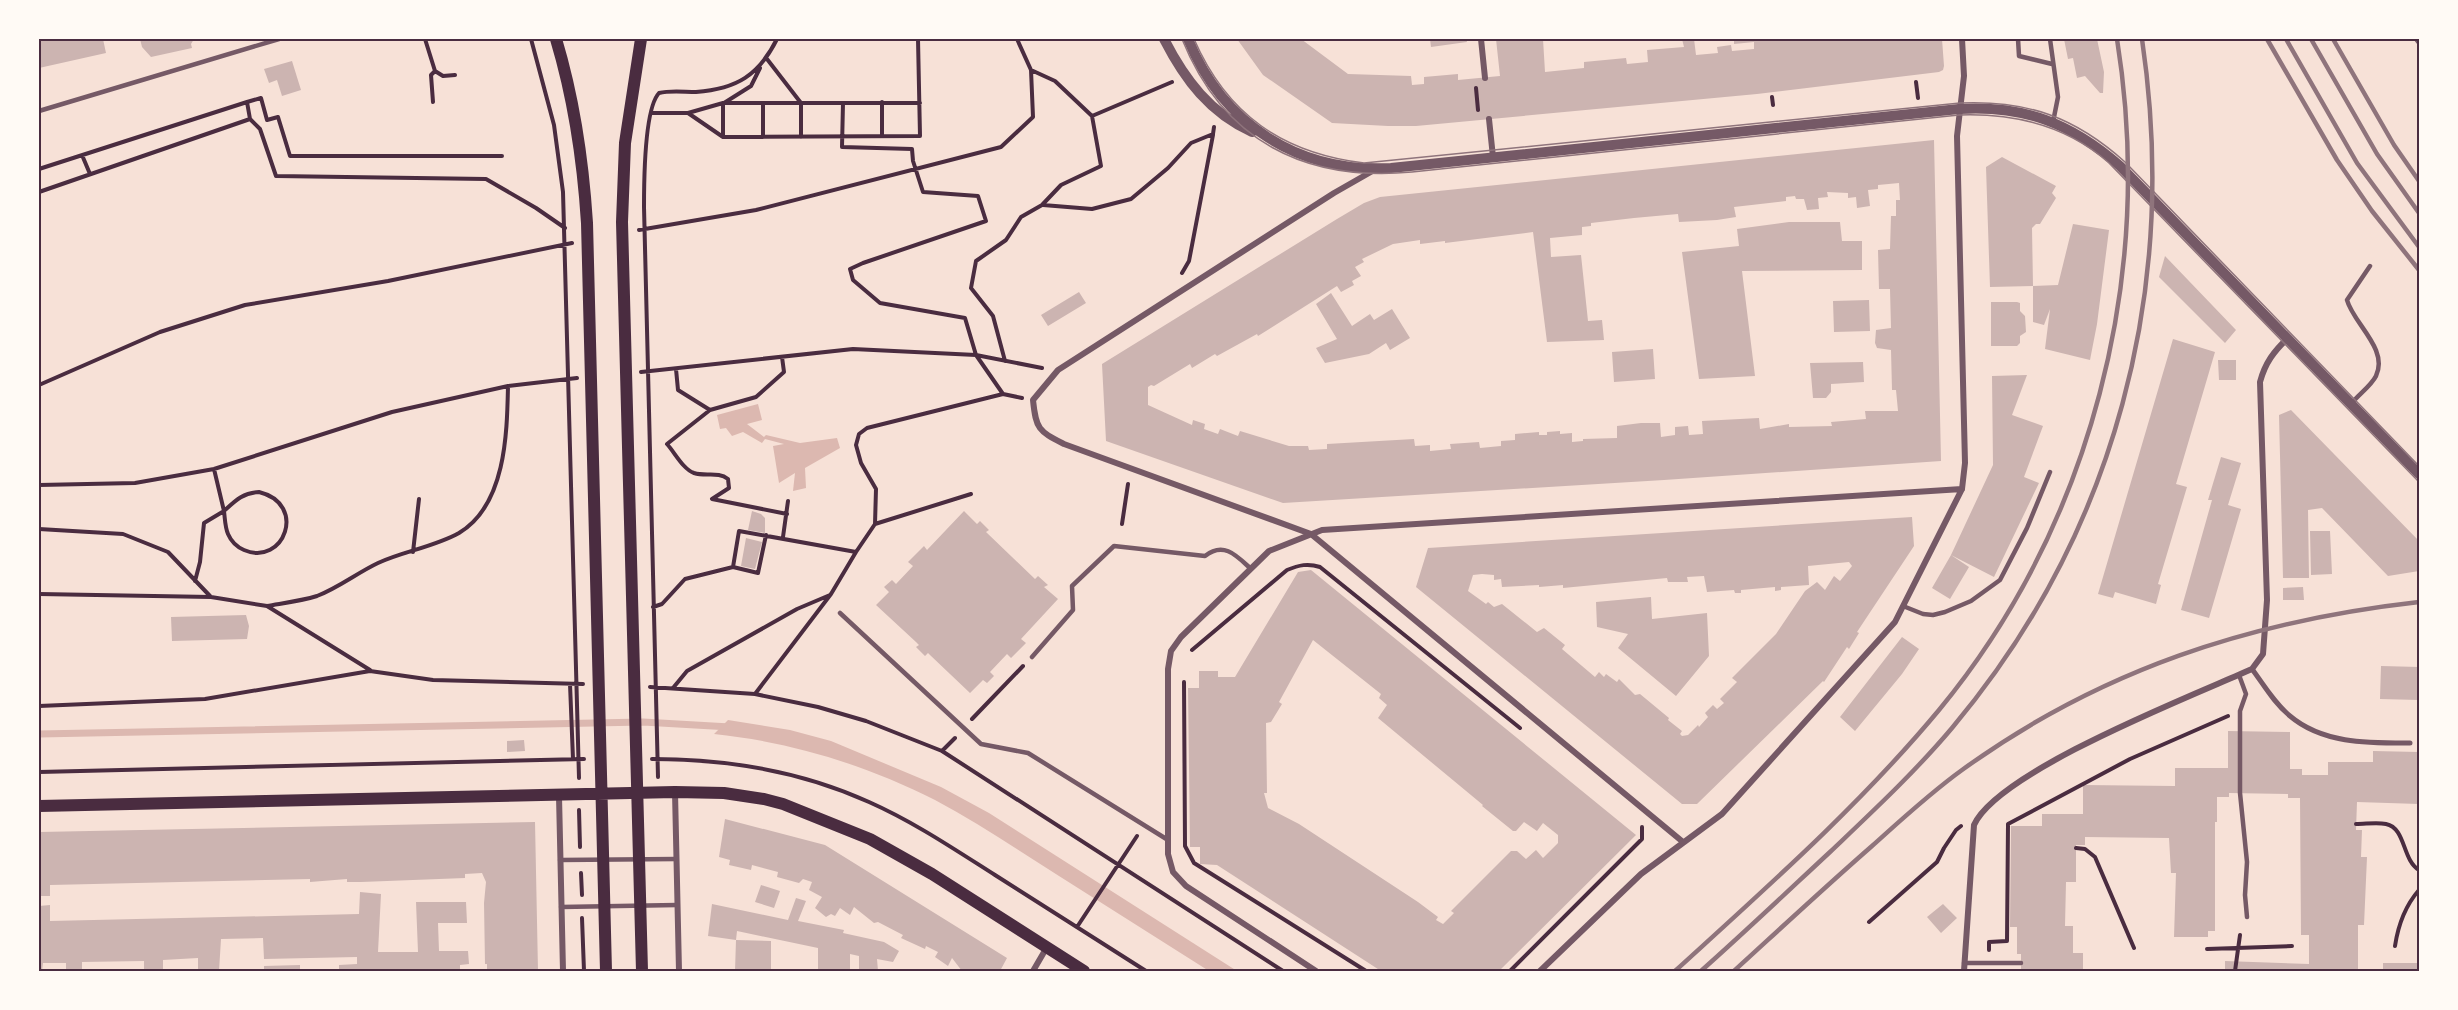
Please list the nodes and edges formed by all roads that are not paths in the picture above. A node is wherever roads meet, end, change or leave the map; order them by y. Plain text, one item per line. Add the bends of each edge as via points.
1 (279, 39) edge
2 (556, 39) edge
3 (641, 39) edge
4 (1164, 39) edge
5 (1188, 39) edge
6 (1481, 39) edge
7 (1962, 39) edge
8 (2018, 39) edge
9 (2050, 39) edge
10 (2416, 39) edge
11 (2419, 43) edge
12 (2052, 64) junction
13 (1485, 78) dead end
14 (1959, 109) junction
15 (39, 111) edge
16 (1489, 119) dead end
17 (2054, 122) junction
18 (1288, 149) junction
19 (1493, 158) junction
20 (1378, 168) junction
21 (2370, 266) dead end
22 (2288, 338) junction
23 (2351, 404) junction
24 (2050, 472) dead end
25 (2419, 474) edge
26 (1962, 489) junction
27 (1311, 534) junction
28 (1251, 569) junction
29 (1903, 606) junction
30 (840, 613) dead end
31 (1032, 657) road end
32 (2252, 669) junction
33 (2240, 675) junction
34 (2410, 743) dead end
35 (675, 792) junction
36 (559, 796) junction
37 (39, 806) edge
38 (1168, 840) junction
39 (1683, 842) junction
40 (676, 859) junction
41 (560, 860) junction
42 (677, 905) junction
43 (561, 907) junction
44 (2247, 917) dead end
45 (1047, 947) junction
46 (1964, 963) junction
47 (2021, 963) dead end
48 (562, 971) edge
49 (606, 971) edge
50 (642, 971) edge
51 (679, 971) edge
52 (1033, 971) edge
53 (1084, 971) edge
54 (1316, 971) edge
55 (1540, 971) edge
56 (1964, 971) edge

1 - 15 lane
2 - 49 main road via 576,124 584,180
3 - 50 main road via 628,122 622,222
4 - 18 street via 1204,100 1238,126
5 - 18 street via 1207,77 1230,106
6 - 13 street
7 - 14 street via 1964,76
8 - 12 lane via 2019,56
9 - 12 lane
10 - 11 lane
12 - 17 lane via 2058,97
14 - 17 street via 2008,110
14 - 19 street
14 - 26 street via 1965,463
16 - 19 street
17 - 22 street via 2084,138 2120,166
18 - 20 street via 1327,163
19 - 20 street
20 - 27 street via 1058,370 1033,400 1042,432 1064,444
21 - 23 lane via 2347,300 2350,312 2373,342 2378,357 2377,375
22 - 23 street
22 - 32 street via 2271,355 2260,381 2267,600 2263,654
23 - 25 street
24 - 29 lane via 2028,528 2000,580 1971,601 1945,612 1923,614
26 - 27 street via 1322,530
26 - 29 street
27 - 28 street via 1269,551
27 - 39 street
28 - 31 lane via 1228,550 1217,549 1205,556 1114,546 1072,586 1073,610
28 - 38 street via 1171,651
29 - 39 street via 1895,622 1722,814
30 - 38 lane via 981,744 1028,753
32 - 33 street
32 - 34 street via 2289,716 2312,730 2357,742
33 - 44 lane via 2246,687 2240,711 2240,793 2247,862
33 - 46 street via 2090,741 2034,773 1978,815 1974,825
35 - 36 main road
35 - 40 street
35 - 45 main road via 764,799 870,839
36 - 37 main road
36 - 41 street
38 - 54 street via 1170,864 1186,886
39 - 55 street via 1641,874
40 - 41 lane
40 - 42 street
41 - 43 street
42 - 43 lane
42 - 51 street
43 - 48 street
45 - 52 street
45 - 53 main road
46 - 47 lane
46 - 56 street

